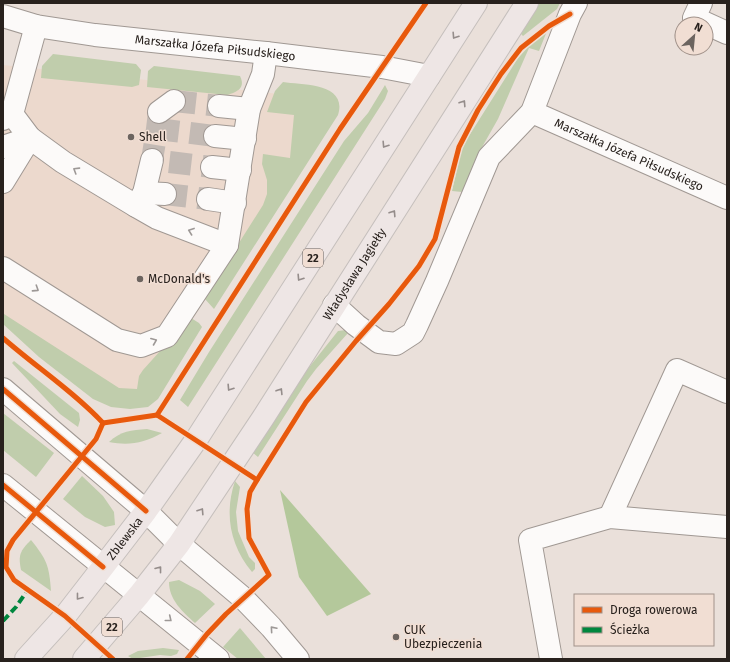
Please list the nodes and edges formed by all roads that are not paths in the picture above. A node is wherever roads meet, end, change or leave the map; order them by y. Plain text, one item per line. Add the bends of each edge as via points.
1 (476, 3) edge
2 (527, 3) edge
3 (701, 3) edge
4 (573, 9) edge
5 (3, 16) edge
6 (36, 26) junction
7 (727, 33) edge
8 (266, 53) junction
9 (429, 76) junction
10 (219, 106) tunnel mouth
11 (249, 109) junction
12 (532, 112) junction
13 (7, 117) edge
14 (215, 136) tunnel mouth
15 (30, 138) junction
16 (245, 139) junction
17 (3, 147) edge
18 (152, 160) dead end
19 (212, 167) tunnel mouth
20 (240, 170) junction
21 (3, 182) edge
22 (148, 198) junction
23 (727, 198) edge
24 (208, 199) tunnel mouth
25 (234, 203) junction
26 (227, 244) junction
27 (3, 268) edge
28 (334, 305) junction
29 (3, 389) edge
30 (727, 392) edge
31 (3, 485) edge
32 (146, 511) junction
33 (610, 517) junction
34 (727, 527) edge
35 (179, 544) junction
36 (103, 567) junction
37 (138, 595) junction
38 (26, 659) edge
39 (84, 659) edge
40 (218, 659) edge
41 (298, 659) edge
42 (551, 659) edge

1 -> 9 main road, 22
28 -> 2 main road, Władysława Jagiełły / 22
3 - 7 street via 694,18
4 - 12 street
5 - 6 street, Marszałka Józefa Piłsudskiego
6 - 8 street, Marszałka Józefa Piłsudskiego via 102,36
6 - 13 street
8 - 9 street, Marszałka Józefa Piłsudskiego
8 - 11 street via 263,74
9 -> 32 main road, 22 via 217,408
10 - 11 street
11 - 16 street
12 - 23 street, Marszałka Józefa Piłsudskiego
12 - 28 street via 489,157 413,333 396,344 379,342
13 - 15 street
14 - 16 street
15 - 17 street
15 - 21 street
22 -> 15 street via 63,162
16 - 20 street
18 - 22 street
19 - 20 street
20 - 25 street
26 -> 22 street via 157,218
24 - 25 street
25 - 26 street
27 -> 26 street via 117,340 142,346 167,336
35 -> 28 main road, Władysława Jagiełły / 22
29 - 32 street
30 - 33 street via 677,370
31 - 36 street
32 - 35 street
32 - 36 main road, Zblewska / 22
33 - 34 street
33 - 42 street via 530,540
37 -> 35 main road, 22
41 -> 35 street via 243,598
36 - 37 street
36 -> 38 main road, Zblewska / 22 via 65,616
37 - 39 main road, 22
37 -> 40 street

